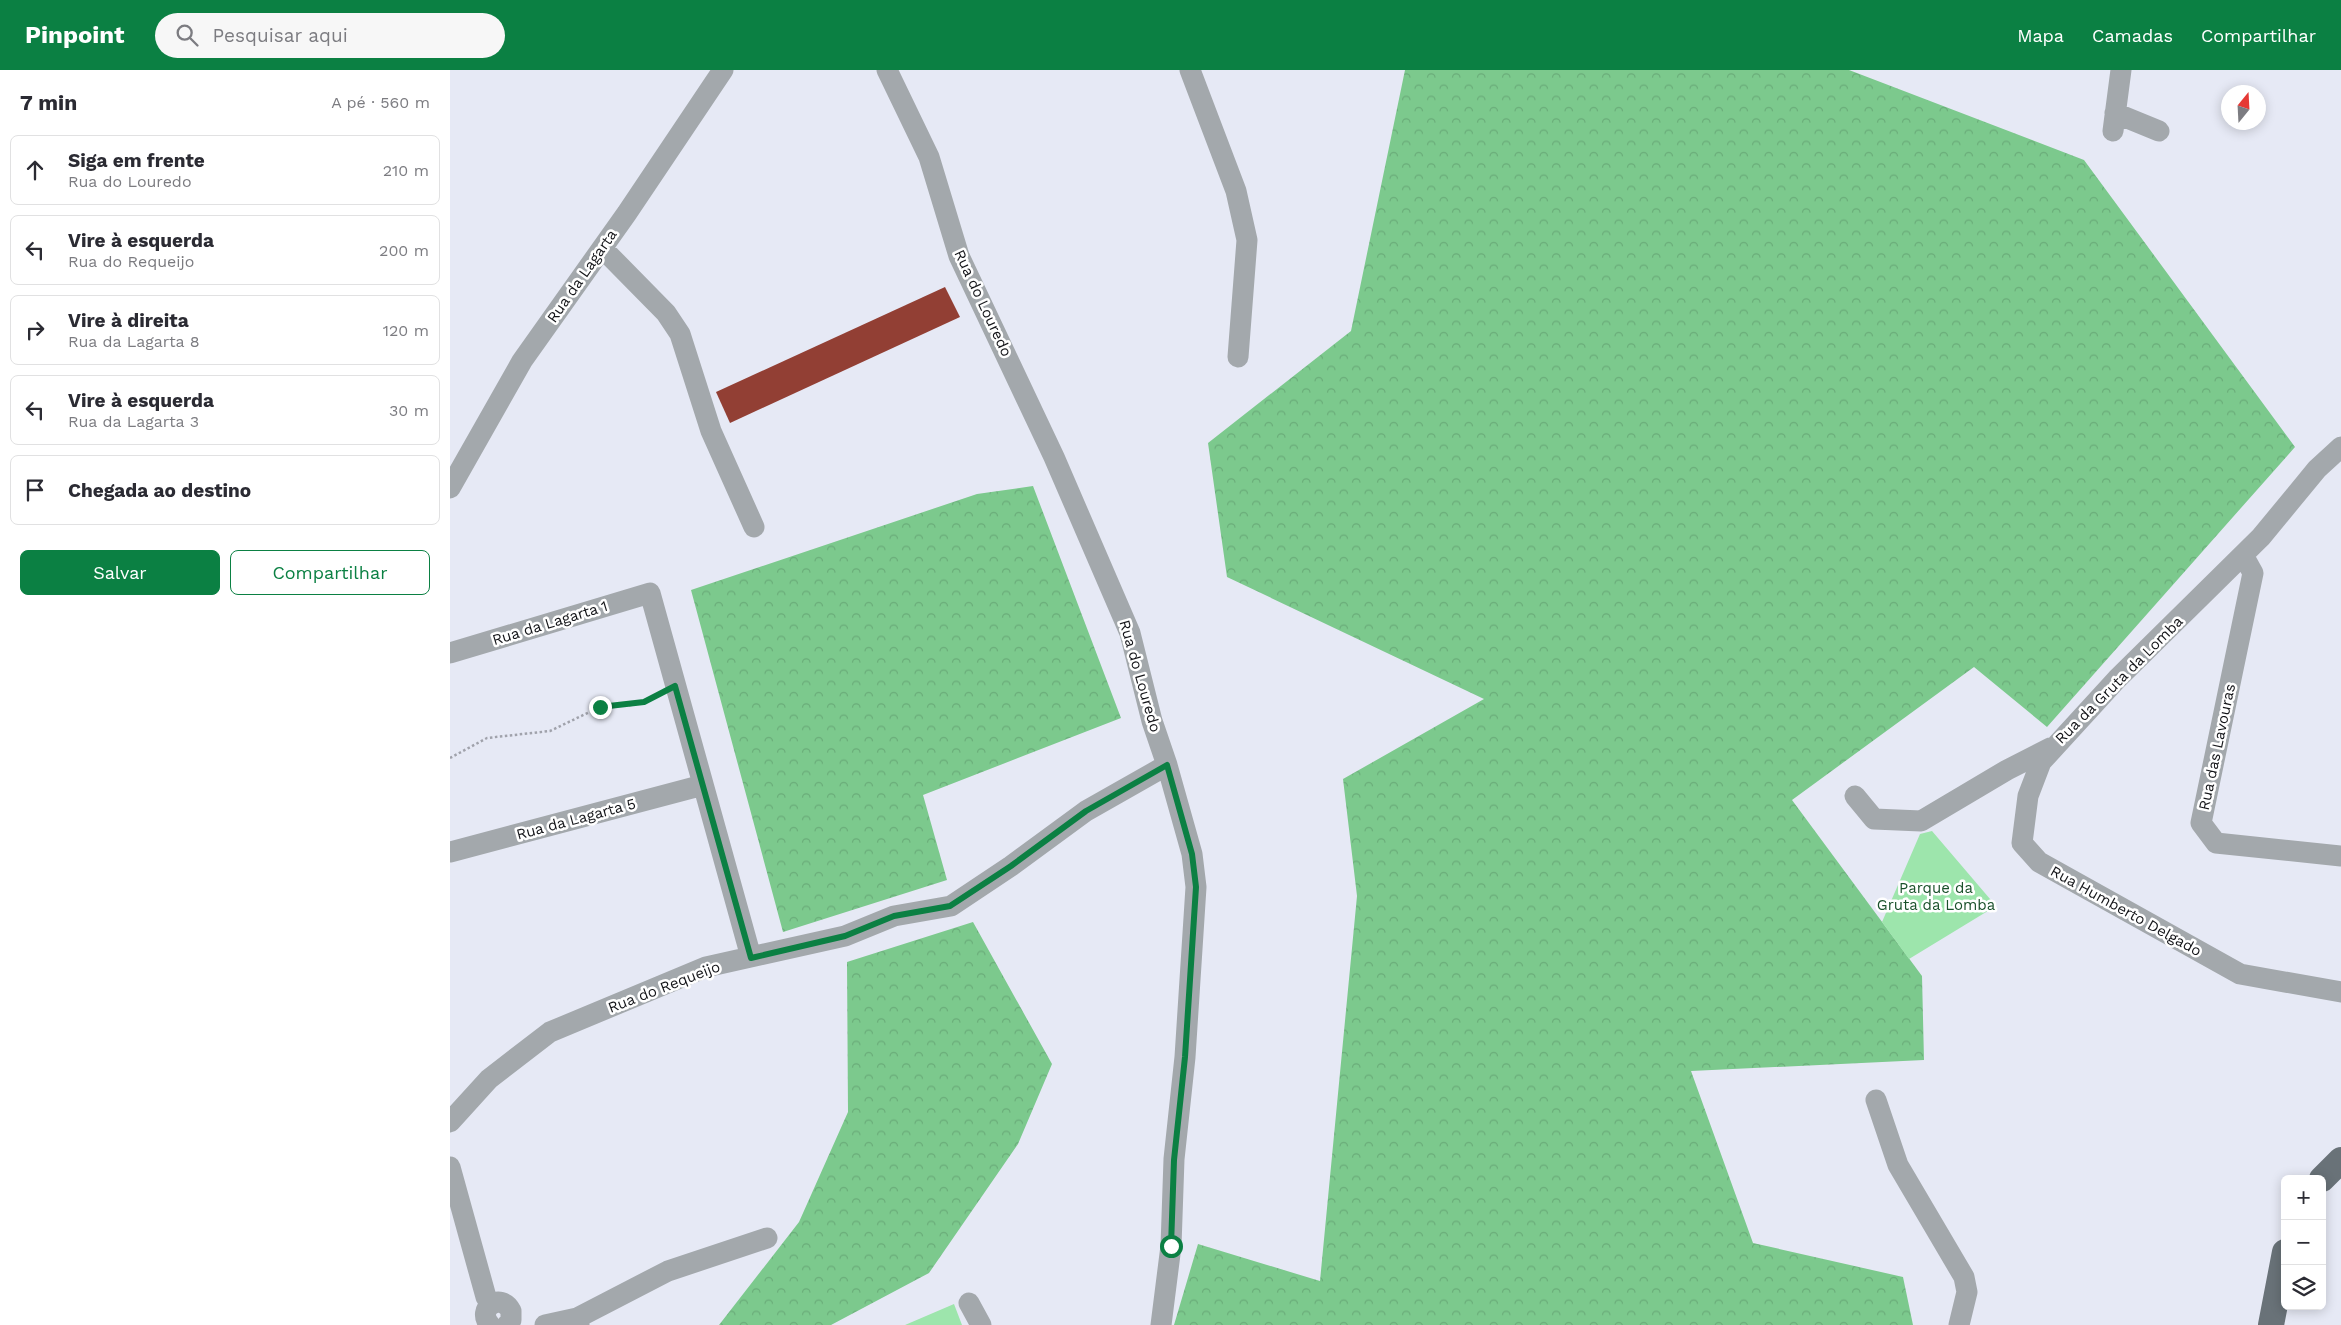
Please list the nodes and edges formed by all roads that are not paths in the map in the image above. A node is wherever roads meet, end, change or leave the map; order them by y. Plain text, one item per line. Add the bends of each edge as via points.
1 (723, 70) edge
2 (887, 70) edge
3 (1190, 70) edge
4 (2121, 70) edge
5 (2159, 131) dead end
6 (602, 248) junction
7 (1238, 357) dead end
8 (2341, 447) edge
9 (456, 467) edge
10 (450, 488) edge
11 (754, 527) dead end
12 (2243, 555) junction
13 (450, 653) edge
14 (2057, 744) junction
15 (1167, 765) junction
16 (703, 785) junction
17 (1855, 796) dead end
18 (450, 852) edge
19 (2341, 856) edge
20 (751, 958) junction
21 (2341, 992) edge
22 (1876, 1100) dead end
23 (450, 1122) edge
24 (2341, 1160) edge
25 (450, 1166) edge
26 (2326, 1175) edge
27 (767, 1238) dead end
28 (2283, 1265) edge
29 (970, 1304) dead end
30 (578, 1321) edge
31 (504, 1325) edge
32 (545, 1325) edge
33 (981, 1325) edge
34 (1161, 1325) edge
35 (1959, 1325) edge
36 (2271, 1325) edge

1 - 6 street, Rua da Lagarta
2 - 15 street, Rua do Louredo via 929,157 959,256 1054,457 1130,633 1152,721
3 - 7 street via 1236,190 1248,240
4 - 5 street via 2114,122
6 - 9 street, Rua da Lagarta via 522,360
6 - 11 street via 666,314 680,334 711,432
8 - 12 street, Rua da Gruta da Lomba via 2317,469 2262,537
9 - 10 street, Rua da Lagarta
12 - 14 street, Rua da Gruta da Lomba via 2117,679
12 - 19 street, Rua das Lavouras via 2253,572 2201,823 2216,843
13 - 16 street, Rua da Lagarta 1 via 650,593
14 - 17 street, Rua da Gruta da Lomba via 1921,821 1874,819
14 - 21 street, Rua Humberto Delgado via 2041,762 2028,796 2022,843 2039,862 2240,974
15 - 20 street, Rua do Requeijo via 1086,811 950,906 894,916 845,936
15 - 34 street, Rua do Louredo via 1192,854 1196,887 1185,1057 1174,1160 1171,1246
16 - 18 street, Rua da Lagarta 5
16 - 20 street
20 - 23 street, Rua do Requeijo via 706,968 550,1032 489,1079
22 - 35 street via 1898,1165 1964,1277 1967,1292
24 - 26 main road
25 - 31 street via 486,1297 491,1304 501,1301 509,1306 512,1315
27 - 30 street via 668,1271
28 - 36 main road
29 - 33 street
30 - 32 street

